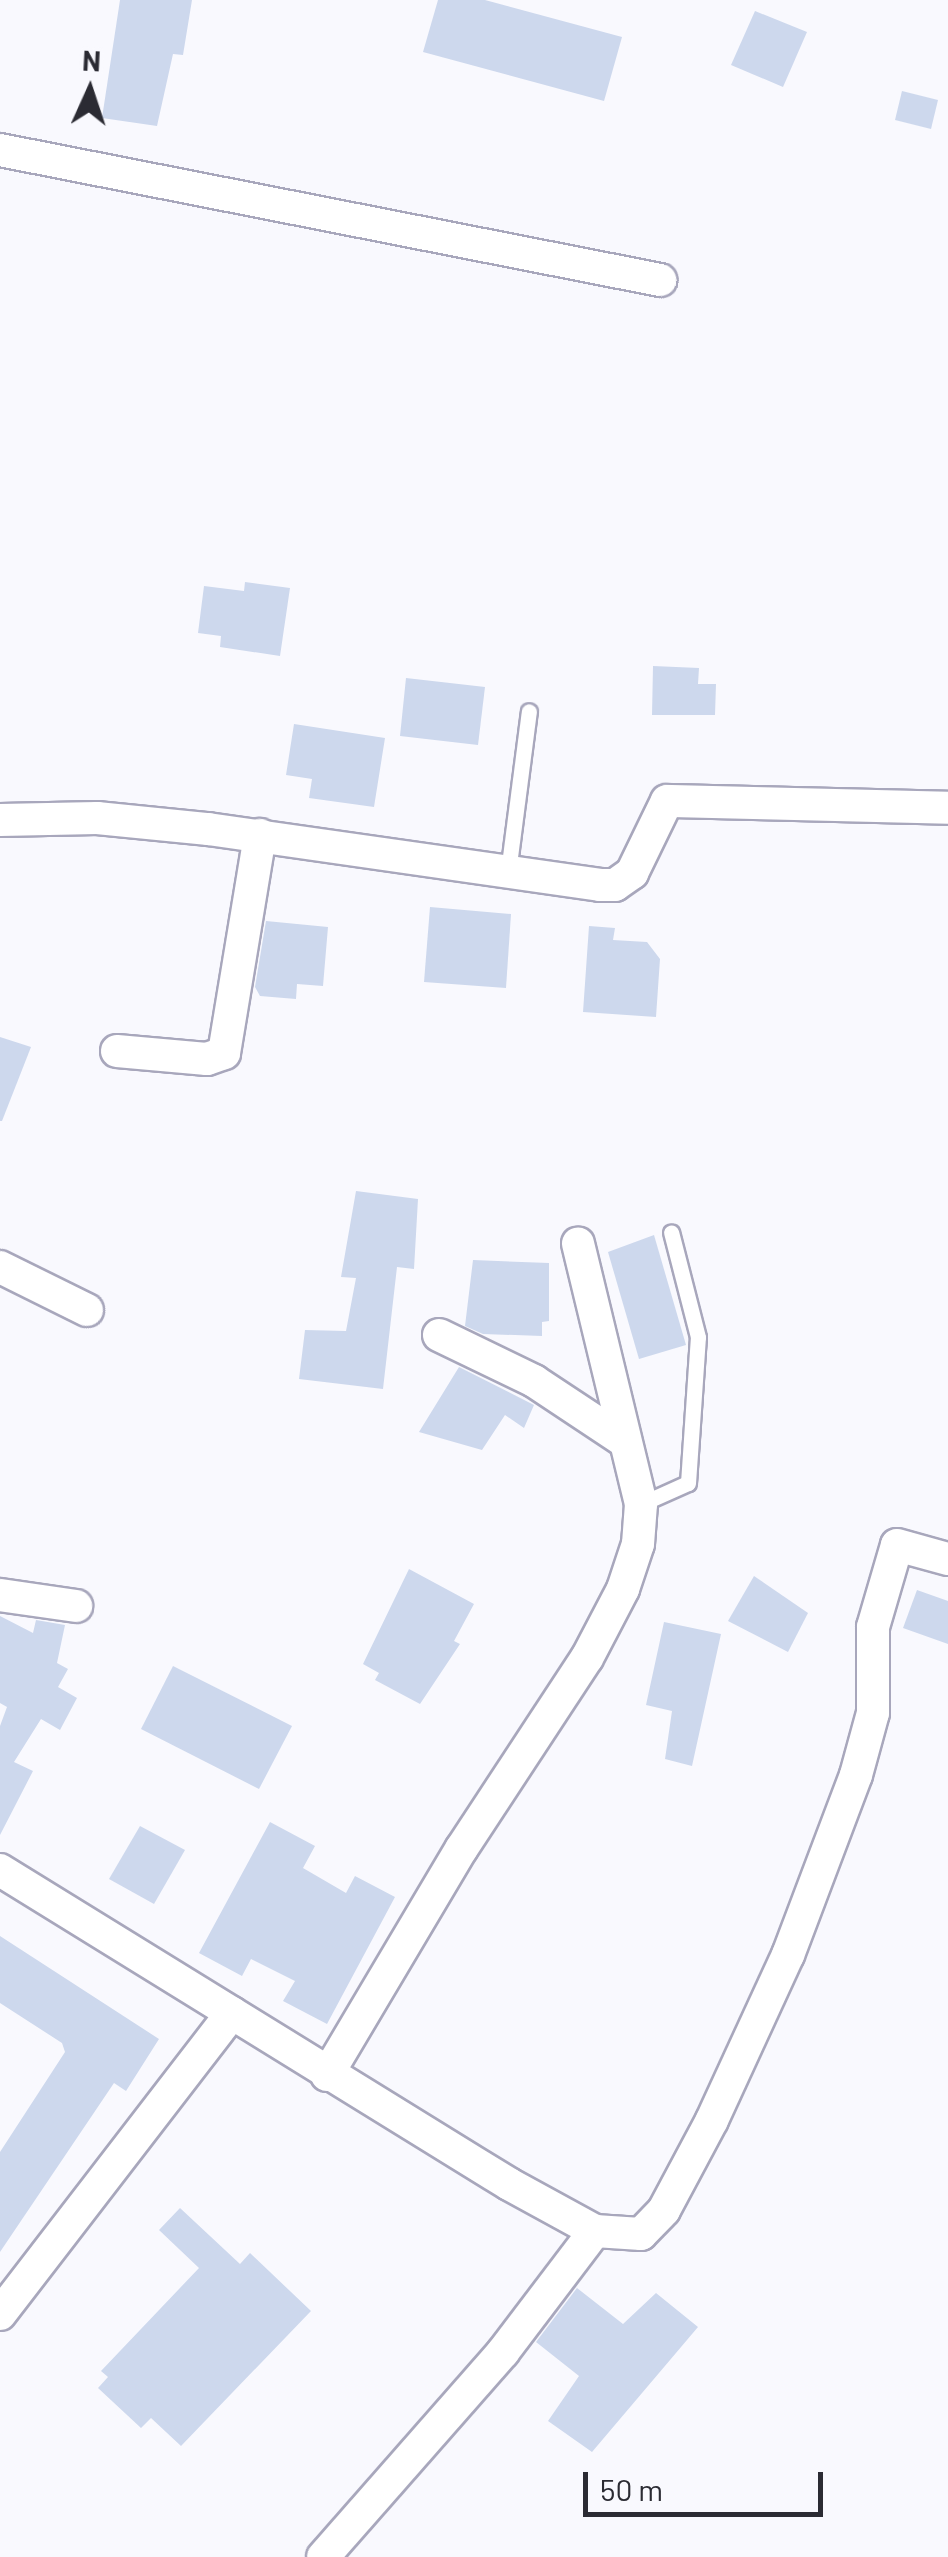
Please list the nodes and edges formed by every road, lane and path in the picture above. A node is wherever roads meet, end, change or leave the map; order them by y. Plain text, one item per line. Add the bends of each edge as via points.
1 (0, 150) edge
2 (660, 280) dead end
3 (529, 712) dead end
4 (948, 808) edge
5 (0, 820) edge
6 (260, 835) junction
7 (508, 872) junction
8 (117, 1050) dead end
9 (670, 1232) dead end
10 (578, 1244) dead end
11 (0, 1268) edge
12 (87, 1310) dead end
13 (439, 1335) dead end
14 (623, 1440) junction
15 (641, 1504) junction
16 (948, 1559) edge
17 (0, 1595) edge
18 (76, 1606) dead end
19 (0, 1870) edge
20 (232, 2013) junction
21 (327, 2074) junction
22 (595, 2230) junction
23 (0, 2314) edge
24 (323, 2557) edge

1 - 2 street
3 - 7 lane
4 - 7 street via 667,801 642,860 615,885
5 - 6 street via 97,818
6 - 7 street
6 - 8 street via 224,1054 206,1059
9 - 15 lane via 698,1337 688,1483
10 - 14 street
11 - 12 street
13 - 14 street via 534,1381
14 - 15 street
15 - 21 street via 624,1589 587,1658 462,1848
16 - 22 street via 897,1545 873,1627 873,1713 856,1775 788,1955 664,2210 641,2234
17 - 18 street
19 - 20 street
20 - 21 street
20 - 23 street
21 - 22 street
22 - 24 street via 503,2352

